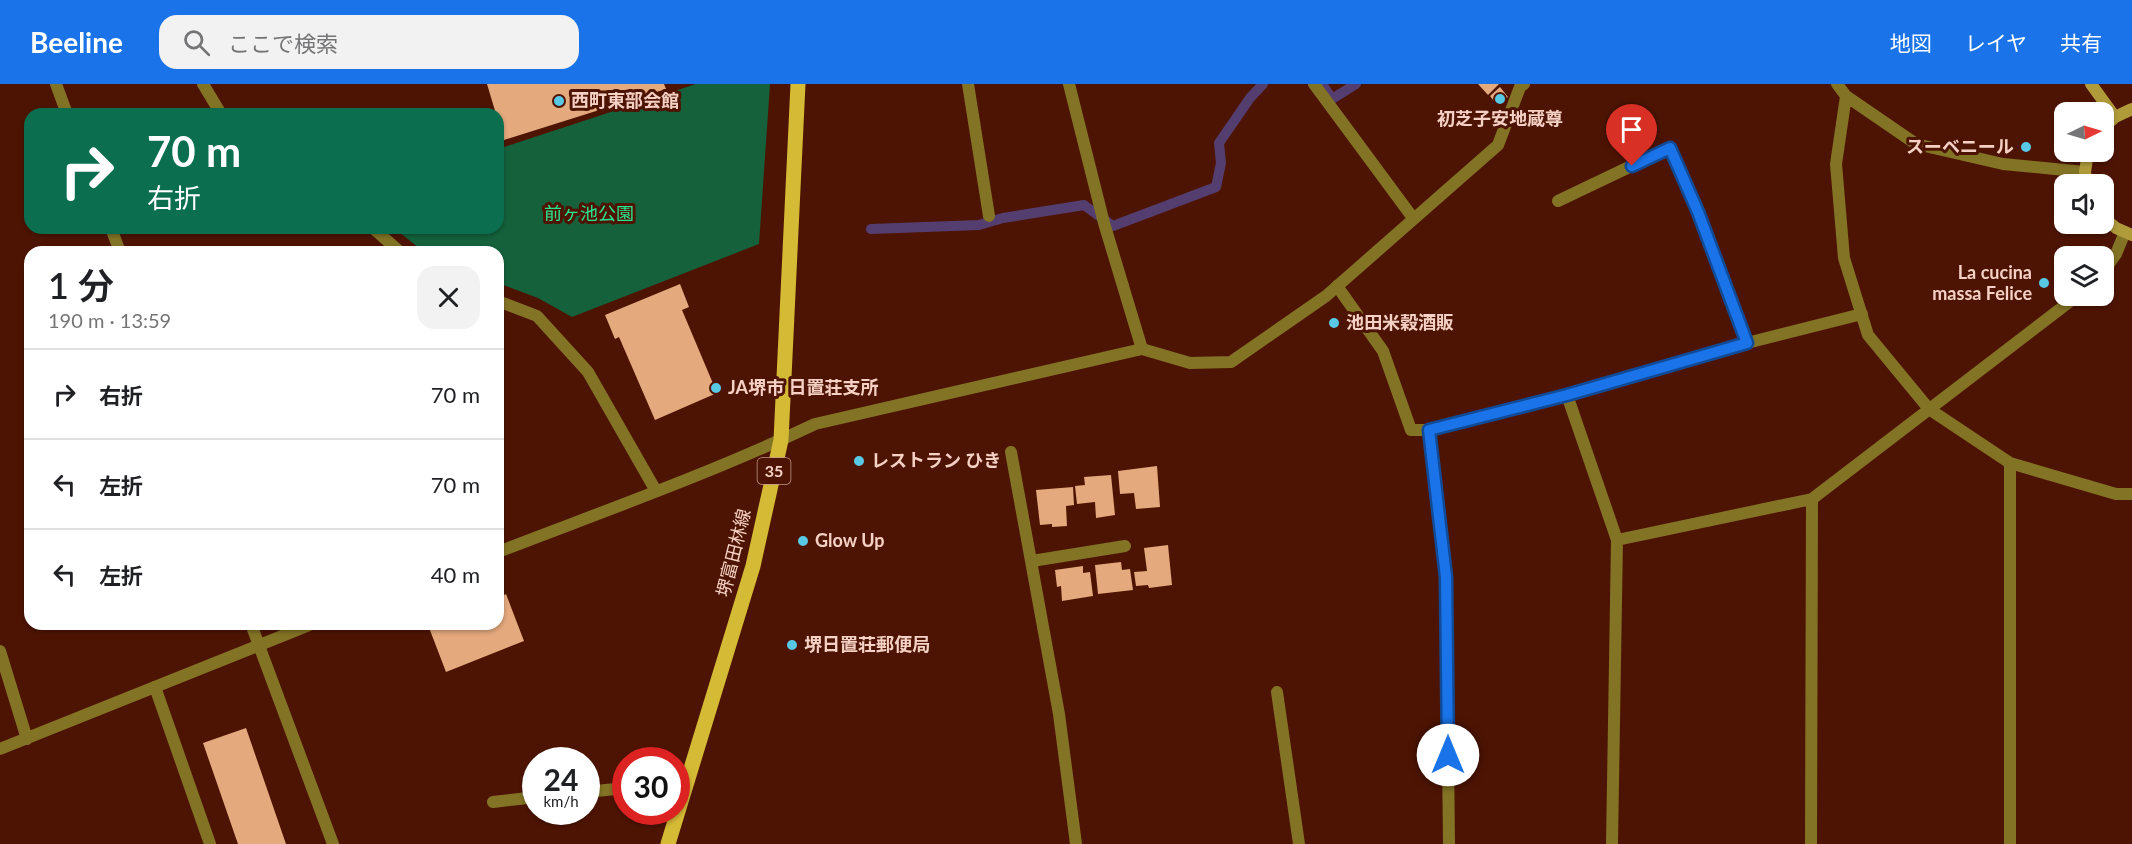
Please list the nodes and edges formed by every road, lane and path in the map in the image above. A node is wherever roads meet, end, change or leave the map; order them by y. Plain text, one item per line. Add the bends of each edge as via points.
1 (56, 84) edge
2 (203, 84) edge
3 (798, 84) edge
4 (968, 84) edge
5 (1069, 84) edge
6 (1314, 84) edge
7 (1524, 84) edge
8 (1837, 84) edge
9 (2091, 84) edge
10 (1846, 96) junction
11 (65, 108) edge
12 (217, 108) edge
13 (2132, 109) edge
14 (2115, 117) joint
15 (2062, 174) edge
16 (1558, 201) dead end
17 (989, 216) dead end
18 (1413, 218) junction
19 (2114, 226) edge
20 (380, 234) edge
21 (2129, 234) edge
22 (393, 246) edge
23 (2114, 257) edge
24 (1337, 286) junction
25 (504, 303) edge
26 (2065, 306) edge
27 (1862, 314) junction
28 (1747, 343) junction
29 (1142, 349) junction
30 (1567, 395) junction
31 (1929, 409) junction
32 (1429, 430) junction
33 (781, 441) junction
34 (1011, 452) dead end
35 (2010, 463) junction
36 (656, 491) junction
37 (2132, 494) edge
38 (1812, 499) junction
39 (1617, 540) junction
40 (1125, 546) dead end
41 (504, 550) edge
42 (1032, 561) junction
43 (253, 630) edge
44 (297, 630) edge
45 (258, 645) junction
46 (0, 651) edge
47 (155, 687) junction
48 (1277, 692) dead end
49 (27, 739) junction
50 (0, 749) edge
51 (690, 758) edge
52 (522, 799) edge
53 (493, 802) dead end
54 (672, 825) edge
55 (210, 844) edge
56 (333, 844) edge
57 (668, 844) edge
58 (1076, 844) edge
59 (1299, 844) edge
60 (1449, 844) edge
61 (1612, 844) edge
62 (1811, 844) edge
63 (2010, 844) edge

1 - 11 street
2 - 12 street
3 - 33 main road, 堺富田林線 / 35
4 - 17 street
5 - 29 street via 1102,218
6 - 18 street
7 - 18 street via 1498,145
8 - 10 street
9 - 14 main road
10 - 15 street via 1916,144
10 - 27 street via 1836,164 1844,258
13 - 14 main road
16 - 28 street via 1670,148
18 - 24 street
19 - 21 main road
20 - 22 street
21 - 23 street
24 - 29 street via 1231,362 1190,363
24 - 32 street via 1383,351 1411,430
25 - 36 street via 537,316 588,372
26 - 31 street
27 - 28 street
27 - 31 street via 1868,334
28 - 30 street
29 - 33 street via 815,424
30 - 32 street
30 - 39 street
31 - 35 street
31 - 38 street
32 - 60 street via 1446,577
33 - 36 street
33 - 51 main road, 堺富田林線 / 35 via 753,566
34 - 42 street
35 - 37 street via 2116,494
35 - 63 street
36 - 41 street
38 - 39 street
38 - 62 street
39 - 61 street
40 - 42 street
42 - 58 street via 1059,714
43 - 45 street
44 - 45 street
45 - 47 street
45 - 56 street
46 - 49 street
47 - 49 street
47 - 55 street
48 - 59 street
49 - 50 street
52 - 53 street
54 - 57 main road, 堺富田林線 / 35

